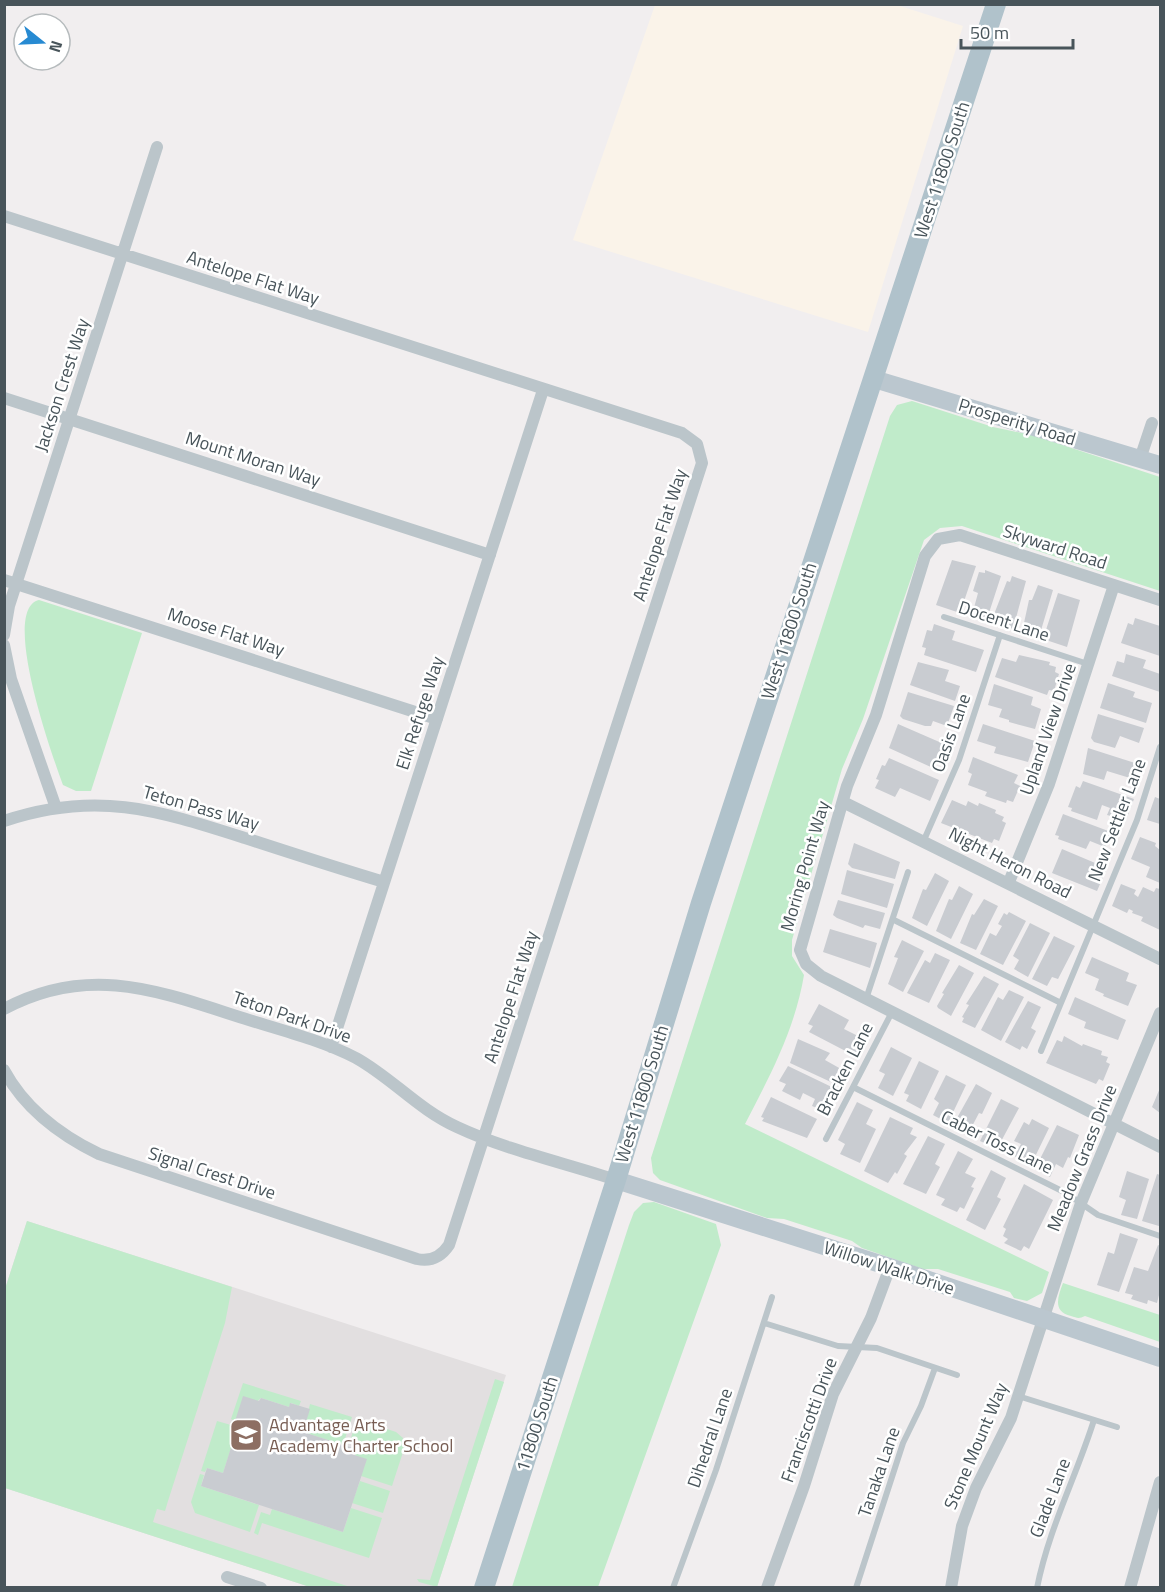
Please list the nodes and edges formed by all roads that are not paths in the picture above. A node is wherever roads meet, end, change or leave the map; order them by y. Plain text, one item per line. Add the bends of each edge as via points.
1 (996, 4) edge
2 (157, 147) dead end
3 (4, 216) edge
4 (123, 255) junction
5 (874, 378) junction
6 (543, 390) junction
7 (4, 398) edge
8 (70, 419) junction
9 (1152, 423) dead end
10 (1140, 459) junction
11 (1161, 465) edge
12 (938, 538) joint
13 (490, 555) junction
14 (10, 582) edge
15 (1114, 585) junction
16 (1161, 600) edge
17 (944, 617) dead end
18 (4, 635) edge
19 (1000, 635) junction
20 (4, 645) edge
21 (1089, 664) junction
22 (437, 719) junction
23 (1161, 747) edge
24 (843, 801) junction
25 (56, 808) junction
26 (4, 821) edge
27 (924, 840) junction
28 (908, 872) dead end
29 (384, 882) junction
30 (1009, 882) junction
31 (894, 920) junction
32 (1094, 925) junction
33 (1161, 959) edge
34 (866, 999) junction
35 (1061, 1004) junction
36 (4, 1010) edge
37 (892, 1012) junction
38 (1161, 1013) edge
39 (331, 1047) junction
40 (1041, 1051) dead end
41 (4, 1070) edge
42 (853, 1087) junction
43 (1114, 1124) junction
44 (484, 1138) junction
45 (826, 1139) dead end
46 (1161, 1147) edge
47 (616, 1180) junction
48 (1082, 1203) junction
49 (1161, 1236) edge
50 (436, 1258) joint
51 (590, 1260) joint
52 (890, 1267) junction
53 (772, 1297) dead end
54 (1042, 1319) junction
55 (764, 1323) junction
56 (856, 1347) junction
57 (1161, 1358) edge
58 (935, 1368) junction
59 (957, 1375) dead end
60 (1018, 1396) junction
61 (1094, 1420) junction
62 (1117, 1427) dead end
63 (1161, 1482) edge
64 (227, 1576) dead end
65 (261, 1587) edge
66 (484, 1587) edge
67 (673, 1587) edge
68 (767, 1587) edge
69 (856, 1587) edge
70 (951, 1587) edge
71 (1037, 1587) edge
72 (1130, 1587) edge

1 - 5 main road, West 11800 South
2 - 4 street, Jackson Crest Way
3 - 4 street, Antelope Flat Way
4 - 6 street, Antelope Flat Way
4 - 8 street, Jackson Crest Way
5 - 10 street, Prosperity Road
5 - 47 main road, West 11800 South via 704,891
6 - 13 street, Elk Refuge Way
6 - 44 street, Antelope Flat Way via 687,436 697,444 702,463
7 - 8 street, Mount Moran Way
8 - 13 street, Mount Moran Way
8 - 14 street, Jackson Crest Way
9 - 10 street
10 - 11 street, Prosperity Road
12 - 15 street, Skyward Road via 960,535
12 - 24 street, Moring Point Way via 926,556 876,715
13 - 22 street, Elk Refuge Way
14 - 18 street, Jackson Crest Way
14 - 22 street, Moose Flat Way
15 - 16 street, Skyward Road
15 - 21 street, Upland View Drive
17 - 19 lane, Docent Lane
19 - 21 lane, Docent Lane
19 - 27 lane, Oasis Lane via 959,760
20 - 25 street via 9,674
21 - 30 street, Upland View Drive via 1049,784
22 - 29 street, Elk Refuge Way
23 - 32 lane, New Settler Lane via 1137,820
24 - 27 street, Night Heron Road
24 - 34 street, Moring Point Way via 800,950 810,968
25 - 26 street, Teton Pass Way
25 - 29 street, Teton Pass Way via 105,805 164,812
27 - 30 street, Night Heron Road
28 - 31 lane
29 - 39 street, Elk Refuge Way
30 - 32 street, Night Heron Road
31 - 34 lane
31 - 35 lane
32 - 33 street, Night Heron Road
32 - 35 lane, New Settler Lane
34 - 37 street, Moring Point Way
35 - 40 lane, New Settler Lane
36 - 39 street, Teton Park Drive via 28,998 67,987 125,985 162,993
37 - 42 lane, Bracken Lane
37 - 43 street, Moring Point Way
38 - 43 street, Meadow Grass Drive
39 - 44 street, Teton Park Drive via 371,1067 445,1121
41 - 50 street, Signal Crest Drive via 42,1117 99,1154 417,1259
42 - 45 lane, Bracken Lane
42 - 48 lane, Caber Toss Lane
43 - 46 street, Moring Point Way
43 - 48 street, Meadow Grass Drive
44 - 47 street, Teton Park Drive
44 - 50 street, Antelope Flat Way via 449,1245
47 - 51 main road, West 11800 South
47 - 52 street, Willow Walk Drive
48 - 49 lane, Caber Toss Lane via 1098,1215
48 - 54 street, Meadow Grass Drive
51 - 66 main road, 11800 South
52 - 54 street, Willow Walk Drive
52 - 56 street, Franciscotti Drive
53 - 55 lane, Dihedral Lane
54 - 57 street, Willow Walk Drive
54 - 60 street, Stone Mount Way
55 - 56 lane via 838,1346
55 - 67 lane, Dihedral Lane
56 - 58 lane via 877,1348
56 - 68 street, Franciscotti Drive via 833,1394
58 - 59 lane
58 - 69 lane, Tanaka Lane via 903,1443
60 - 61 lane
60 - 70 street, Stone Mount Way via 962,1526
61 - 62 lane
61 - 71 lane, Glade Lane via 1055,1521
63 - 72 street
64 - 65 street

